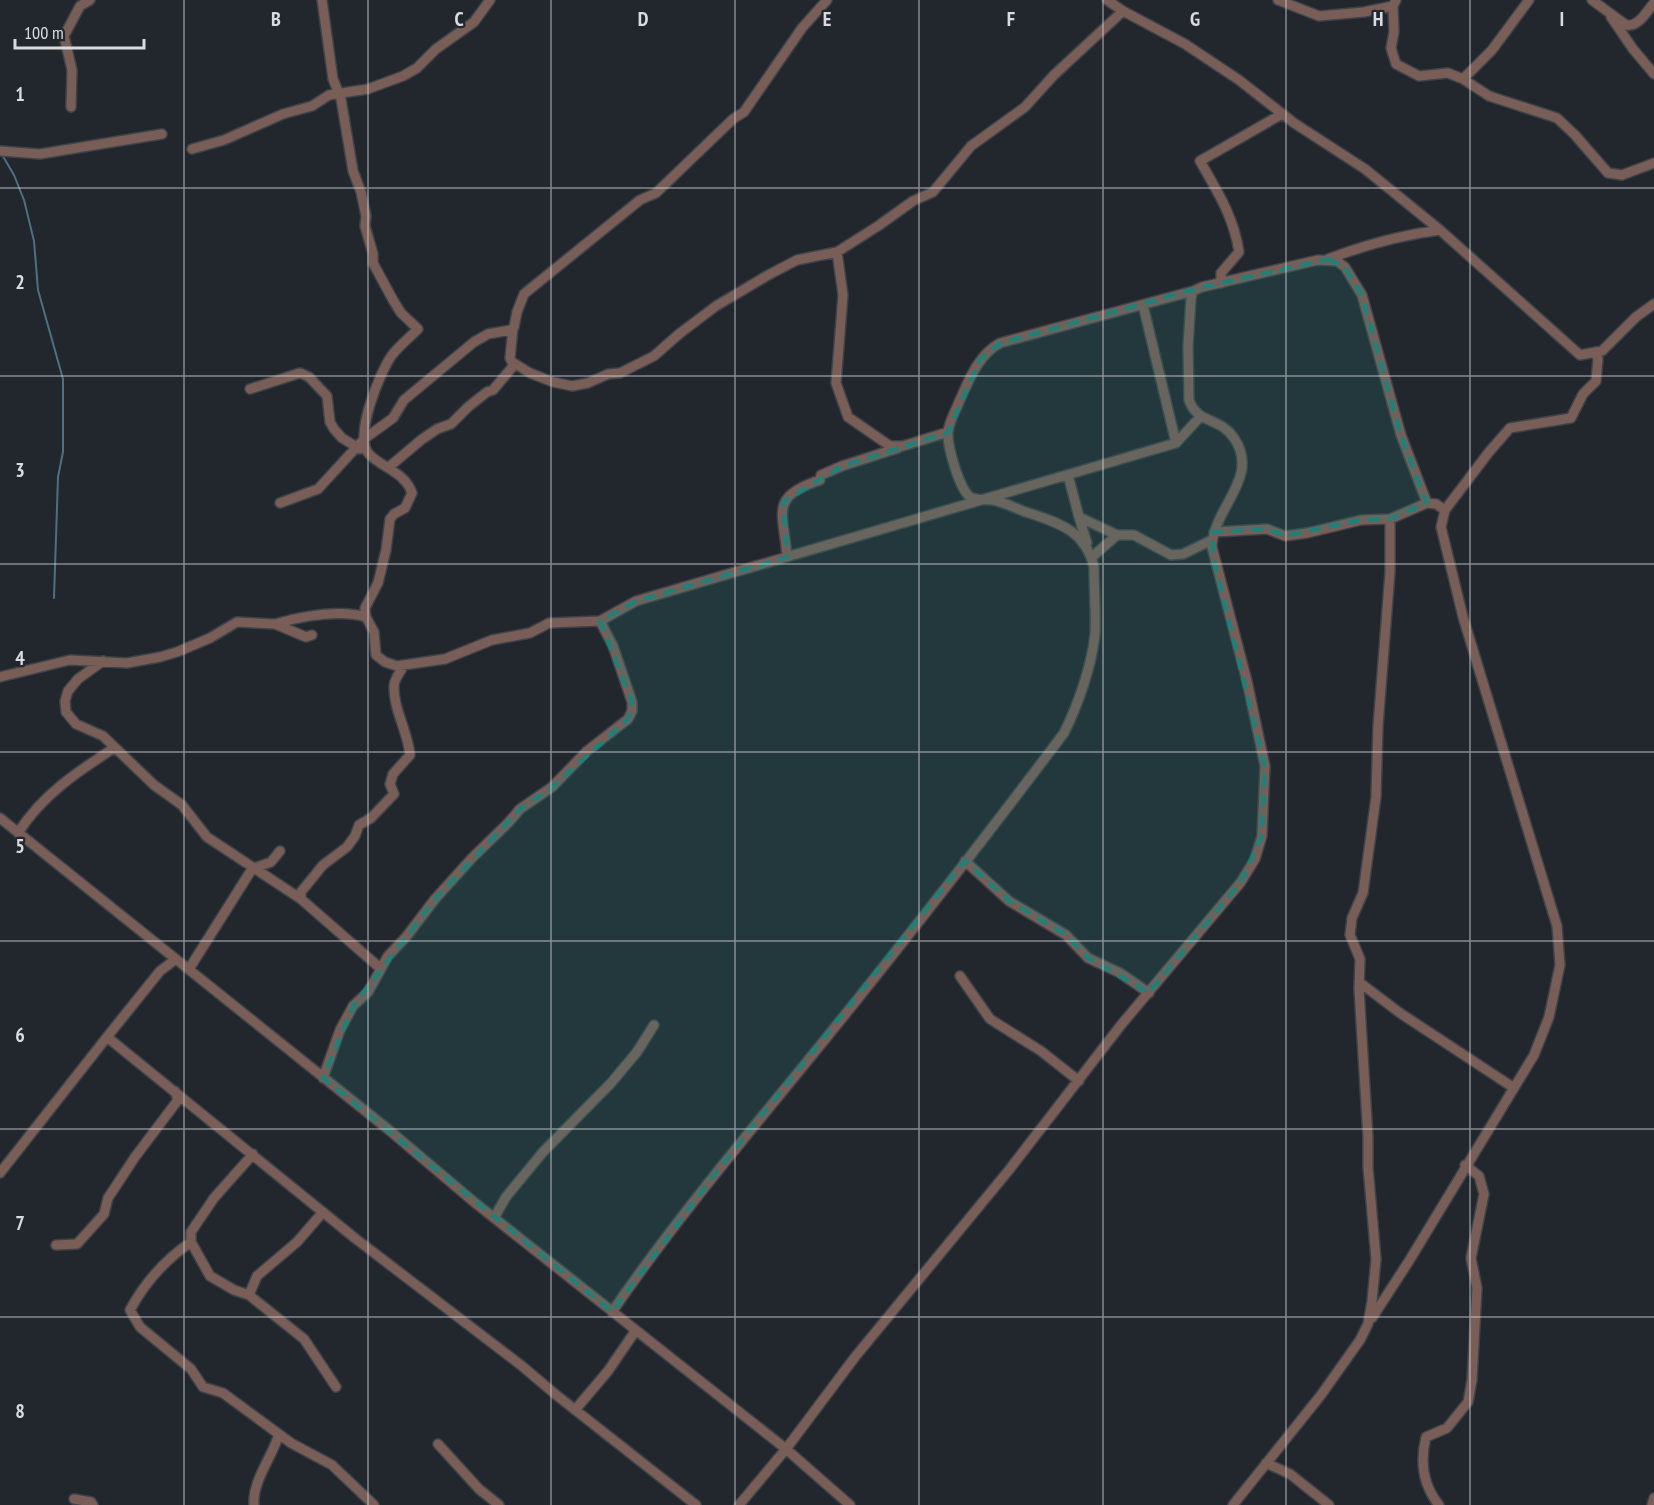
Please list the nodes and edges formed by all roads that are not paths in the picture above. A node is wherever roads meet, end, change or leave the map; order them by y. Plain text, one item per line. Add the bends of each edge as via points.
1 (90, 0) edge
2 (322, 0) edge
3 (490, 0) edge
4 (827, 0) edge
5 (1107, 0) edge
6 (1278, 0) edge
7 (1529, 0) edge
8 (1592, 0) edge
9 (1395, 3) edge
10 (1654, 3) edge
11 (1606, 10) junction
12 (1123, 11) junction
13 (1654, 74) edge
14 (1463, 79) junction
15 (339, 93) junction
16 (71, 107) dead end
17 (1282, 114) junction
18 (162, 134) dead end
19 (192, 149) dead end
20 (0, 151) edge
21 (1654, 163) edge
22 (1440, 230) junction
23 (837, 252) junction
24 (1328, 260) junction
25 (1221, 283) junction
26 (1193, 291) junction
27 (1143, 304) junction
28 (1654, 304) edge
29 (513, 328) junction
30 (1595, 352) junction
31 (514, 364) junction
32 (250, 389) dead end
33 (1201, 416) junction
34 (948, 432) junction
35 (360, 443) junction
36 (1176, 443) junction
37 (903, 446) junction
38 (389, 468) junction
39 (1068, 475) junction
40 (982, 500) junction
41 (280, 503) dead end
42 (1427, 503) junction
43 (1444, 510) junction
44 (1079, 517) junction
45 (1390, 519) junction
46 (1117, 535) junction
47 (1213, 536) junction
48 (1090, 553) junction
49 (787, 557) junction
50 (366, 616) junction
51 (600, 621) junction
52 (275, 624) junction
53 (312, 635) dead end
54 (103, 661) junction
55 (404, 665) junction
56 (0, 676) edge
57 (114, 748) junction
58 (0, 818) edge
59 (18, 832) junction
60 (280, 851) dead end
61 (965, 861) junction
62 (254, 868) junction
63 (301, 899) junction
64 (176, 959) junction
65 (380, 968) junction
66 (189, 969) junction
67 (960, 976) dead end
68 (1359, 982) junction
69 (1149, 993) junction
70 (654, 1025) dead end
71 (107, 1037) junction
72 (323, 1078) junction
73 (1079, 1081) junction
74 (1514, 1088) junction
75 (175, 1091) junction
76 (253, 1154) junction
77 (1466, 1165) junction
78 (0, 1173) edge
79 (323, 1212) junction
80 (494, 1218) junction
81 (190, 1242) junction
82 (56, 1245) dead end
83 (249, 1295) junction
84 (612, 1312) junction
85 (1368, 1324) junction
86 (636, 1330) junction
87 (336, 1387) dead end
88 (575, 1410) junction
89 (279, 1434) junction
90 (438, 1444) dead end
91 (786, 1449) junction
92 (1266, 1463) junction
93 (1654, 1498) edge
94 (74, 1499) dead end
95 (93, 1505) edge
96 (254, 1505) edge
97 (374, 1505) edge
98 (499, 1505) edge
99 (696, 1505) edge
100 (739, 1505) edge
101 (850, 1505) edge
102 (1233, 1505) edge
103 (1329, 1505) edge
104 (1439, 1505) edge
105 (1652, 1505) edge

1 - 16 street via 80,6 64,36 72,69
2 - 15 street via 333,79
3 - 15 street via 474,22 410,72 368,89
4 - 29 street via 802,28 744,112 656,193 640,200 524,294
5 - 12 street
6 - 9 street via 1319,16 1364,12
7 - 14 street via 1492,50
8 - 11 street
9 - 14 street via 1391,48 1396,64 1419,76 1448,73
10 - 11 street via 1632,26
11 - 13 street
12 - 17 street via 1185,44
12 - 23 street via 1025,107 971,146 933,192
14 - 21 street via 1489,96 1557,118 1608,173 1622,175
15 - 19 street
15 - 35 street via 353,171 362,192 373,263 401,313 418,329 391,356 377,382
17 - 22 street via 1365,169
17 - 25 street via 1200,161 1236,231 1239,252 1221,273
18 - 20 street via 40,154
22 - 24 street via 1365,245
22 - 30 street via 1580,355
23 - 31 street via 797,260 770,274 716,306 654,356 620,373 572,386
23 - 37 street via 843,295 836,383 839,392 848,417 890,446
24 - 25 street
24 - 42 street via 1345,267 1362,296 1401,435
25 - 26 street
26 - 27 street
26 - 33 street via 1188,346 1190,400
27 - 34 street via 989,349 963,392
27 - 36 street
28 - 30 street via 1602,351
29 - 31 street via 510,358
29 - 35 street via 474,342 404,400 393,418
30 - 43 street via 1596,381 1583,394 1571,418 1510,428
31 - 38 street via 493,390 451,424 421,440
32 - 35 street via 300,373 309,377 327,396 334,429 342,438
33 - 36 street
33 - 47 street via 1227,429 1244,459 1239,480
34 - 37 street
34 - 40 street via 963,486 970,497
35 - 38 street
35 - 41 street via 318,489
36 - 39 street
37 - 49 street via 821,475 820,480 788,495 781,516
38 - 50 street via 407,482 412,493 405,508 390,519 378,583 365,608
39 - 40 street
39 - 44 street
40 - 48 street via 993,500 1061,524 1079,537
40 - 49 street
42 - 43 street
42 - 45 street
43 - 74 street via 1441,527 1463,617 1557,926 1560,965 1549,1017 1534,1055
44 - 46 street
44 - 48 street
45 - 47 street via 1361,520 1285,536 1267,530
45 - 68 street via 1376,797 1363,892 1352,918 1350,935 1360,959
46 - 47 street via 1134,535 1171,555 1183,554
46 - 48 street
47 - 69 street via 1214,560 1265,766 1262,836 1255,859 1240,882
48 - 61 street via 1094,567 1095,634 1072,716 1064,733
49 - 51 street via 636,601
50 - 52 street via 350,612
50 - 55 street via 374,632 376,655 385,662
51 - 55 street via 549,623 530,633 492,640 445,659
51 - 65 street via 632,702 628,718 587,751 552,787 520,809 435,898
52 - 53 street via 306,637
52 - 54 street via 237,622 177,652 127,663
54 - 56 street via 70,660
54 - 57 street via 68,691 66,712 76,724 104,736
55 - 63 street via 394,684 410,755 393,774 390,783 394,794 359,825 347,847 323,865 301,892
57 - 59 street via 50,793
57 - 62 street via 182,805 207,837
58 - 59 street
59 - 64 street
60 - 62 street via 268,864
61 - 69 street via 1009,901 1066,935 1088,958
61 - 84 street via 715,1174
62 - 63 street
62 - 66 street
63 - 65 street
64 - 66 street
64 - 71 street via 160,971
65 - 72 street via 340,1030
66 - 72 street
67 - 73 street via 990,1019
68 - 74 street
68 - 85 street via 1376,1259
69 - 73 street
70 - 80 street via 611,1083 543,1152
71 - 75 street
71 - 78 street
72 - 80 street
73 - 91 street via 855,1357
74 - 77 street
75 - 76 street
75 - 82 street via 178,1100 108,1198 104,1214 77,1244
76 - 79 street
76 - 81 street via 214,1198 191,1232
77 - 85 street
77 - 104 street via 1479,1176 1484,1194 1471,1258 1476,1288 1472,1380 1468,1402 1448,1428 1426,1437 1423,1470
79 - 83 street via 297,1242 257,1276
79 - 88 street
80 - 84 street
81 - 83 street via 210,1276
81 - 89 street via 155,1273 130,1310 140,1326 191,1370 203,1387 223,1393
83 - 87 street via 304,1339
84 - 86 street
85 - 92 street via 1321,1395
86 - 88 street
86 - 91 street
88 - 99 street
89 - 96 street
89 - 97 street via 333,1464
90 - 98 street
91 - 100 street
91 - 101 street
92 - 102 street
92 - 103 street via 1290,1474
93 - 105 street
94 - 95 street

